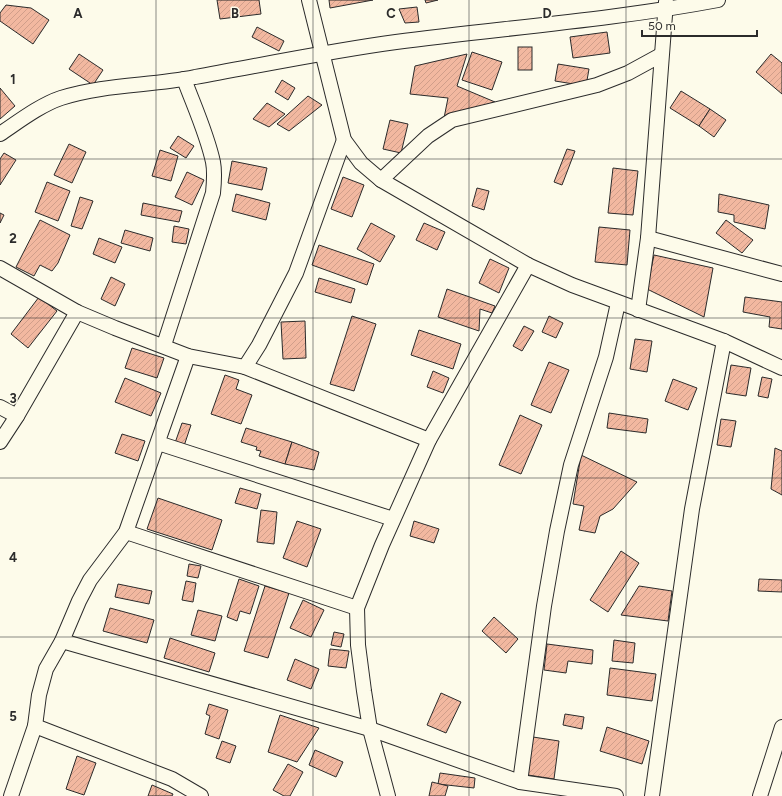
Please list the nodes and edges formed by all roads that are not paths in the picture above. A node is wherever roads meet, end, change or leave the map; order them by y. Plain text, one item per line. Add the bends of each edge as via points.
1 (309, 0) edge
2 (718, 0) edge
3 (665, 5) edge
4 (322, 53) junction
5 (661, 55) junction
6 (184, 80) junction
7 (0, 134) edge
8 (344, 140) junction
9 (381, 180) junction
10 (648, 238) junction
11 (528, 265) junction
12 (0, 268) edge
13 (782, 274) edge
14 (618, 303) junction
15 (638, 310) junction
16 (78, 312) junction
17 (724, 341) junction
18 (164, 345) junction
19 (188, 356) junction
20 (245, 367) junction
21 (782, 368) edge
22 (0, 407) edge
23 (17, 416) junction
24 (429, 440) junction
25 (0, 442) edge
26 (158, 443) junction
27 (393, 519) junction
28 (126, 532) junction
29 (357, 608) junction
30 (62, 641) junction
31 (35, 726) junction
32 (782, 727) edge
33 (370, 729) junction
34 (520, 782) junction
35 (11, 796) edge
36 (201, 796) edge
37 (388, 796) edge
38 (616, 796) edge
39 (652, 796) edge
40 (760, 796) edge

1 - 4 street
2 - 3 street
3 - 4 street
3 - 5 street
4 - 6 street
4 - 8 street
5 - 9 street via 628,73 597,85 452,120 428,136
5 - 10 street
6 - 7 street via 98,88 59,99
6 - 18 street via 213,163 213,193
8 - 9 street via 361,162
8 - 20 street via 296,273
9 - 11 street
10 - 13 street
10 - 15 street
11 - 14 street
11 - 24 street
12 - 16 street
14 - 15 street
14 - 34 street via 606,357 571,465 557,531
15 - 17 street
16 - 18 street
16 - 23 street
17 - 21 street
17 - 39 street via 692,509
18 - 19 street
19 - 20 street
19 - 26 street
20 - 24 street
22 - 23 street
23 - 25 street
24 - 27 street
26 - 27 street
26 - 28 street
27 - 29 street
28 - 29 street
28 - 30 street via 90,580
29 - 33 street via 358,645
30 - 31 street via 46,669
30 - 33 street
31 - 35 street
31 - 36 street via 172,779
32 - 40 street
33 - 34 street
33 - 37 street
34 - 38 street

